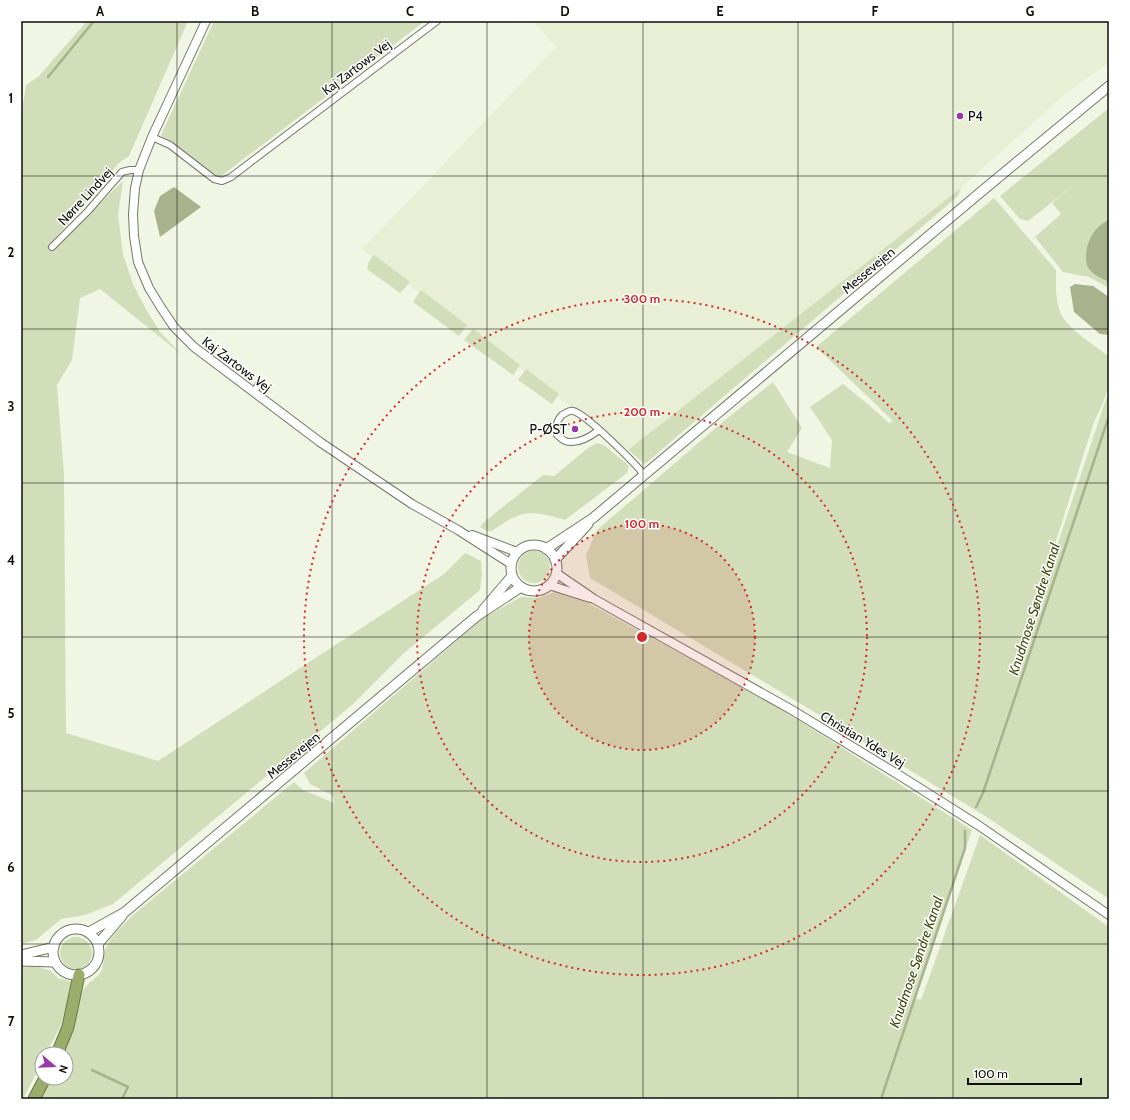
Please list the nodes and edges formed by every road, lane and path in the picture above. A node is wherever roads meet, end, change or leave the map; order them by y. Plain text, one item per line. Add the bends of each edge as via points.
1 (206, 21) edge
2 (437, 21) edge
3 (1109, 86) edge
4 (152, 136) junction
5 (139, 170) junction
6 (52, 247) dead end
7 (260, 383) dead end
8 (254, 391) junction
9 (599, 430) junction
10 (644, 475) junction
11 (592, 518) junction
12 (458, 530) junction
13 (546, 549) junction
14 (518, 552) junction
15 (555, 560) junction
16 (511, 564) junction
17 (556, 573) junction
18 (512, 576) junction
19 (549, 585) junction
20 (521, 587) junction
21 (594, 599) junction
22 (477, 616) junction
23 (124, 912) junction
24 (1109, 915) edge
25 (89, 932) junction
26 (98, 944) junction
27 (54, 947) junction
28 (21, 955) edge
29 (21, 961) edge
30 (55, 962) junction
31 (79, 975) junction
32 (60, 1046) edge
33 (41, 1086) edge
34 (34, 1099) edge

1 - 4 street, Kaj Zartows Vej
2 - 4 street, Kaj Zartows Vej via 231,177 222,181 214,179 170,145
3 - 10 main road, Messevejen
4 - 5 street, Kaj Zartows Vej
5 - 6 street, Nørre Lindvej via 122,172
5 - 8 street, Kaj Zartows Vej via 133,214 134,236 138,262 149,288 179,332 194,347
7 - 8 street
8 - 12 street, Kaj Zartows Vej via 320,442 412,504
9 - 9 street via 574,411 568,411 560,417 556,425 557,435 564,441 587,439
9 - 10 street
10 - 11 main road, Messevejen
11 - 13 main road, Messevejen
11 - 15 main road, Messevejen
12 - 14 street, Kaj Zartows Vej
12 - 16 street, Kaj Zartows Vej
13 - 14 main road via 532,545
13 - 15 main road
14 - 16 main road
15 - 17 main road
16 - 18 main road
17 - 19 main road
17 - 21 street, Christian Ydes Vej
18 - 20 main road
18 - 22 main road, Messevejen
19 - 20 main road via 537,591
19 - 21 street, Christian Ydes Vej
20 - 22 main road, Messevejen
21 - 24 street, Christian Ydes Vej via 792,710 902,777 978,825
22 - 23 main road, Messevejen
23 - 25 main road, Messevejen
23 - 26 main road, Messevejen
25 - 26 main road
25 - 27 main road via 81,929 64,932
26 - 31 main road via 100,952 94,968
27 - 28 main road
27 - 30 main road
29 - 30 main road
30 - 31 main road via 65,973
31 - 32 highway via 68,1027
33 - 34 highway

